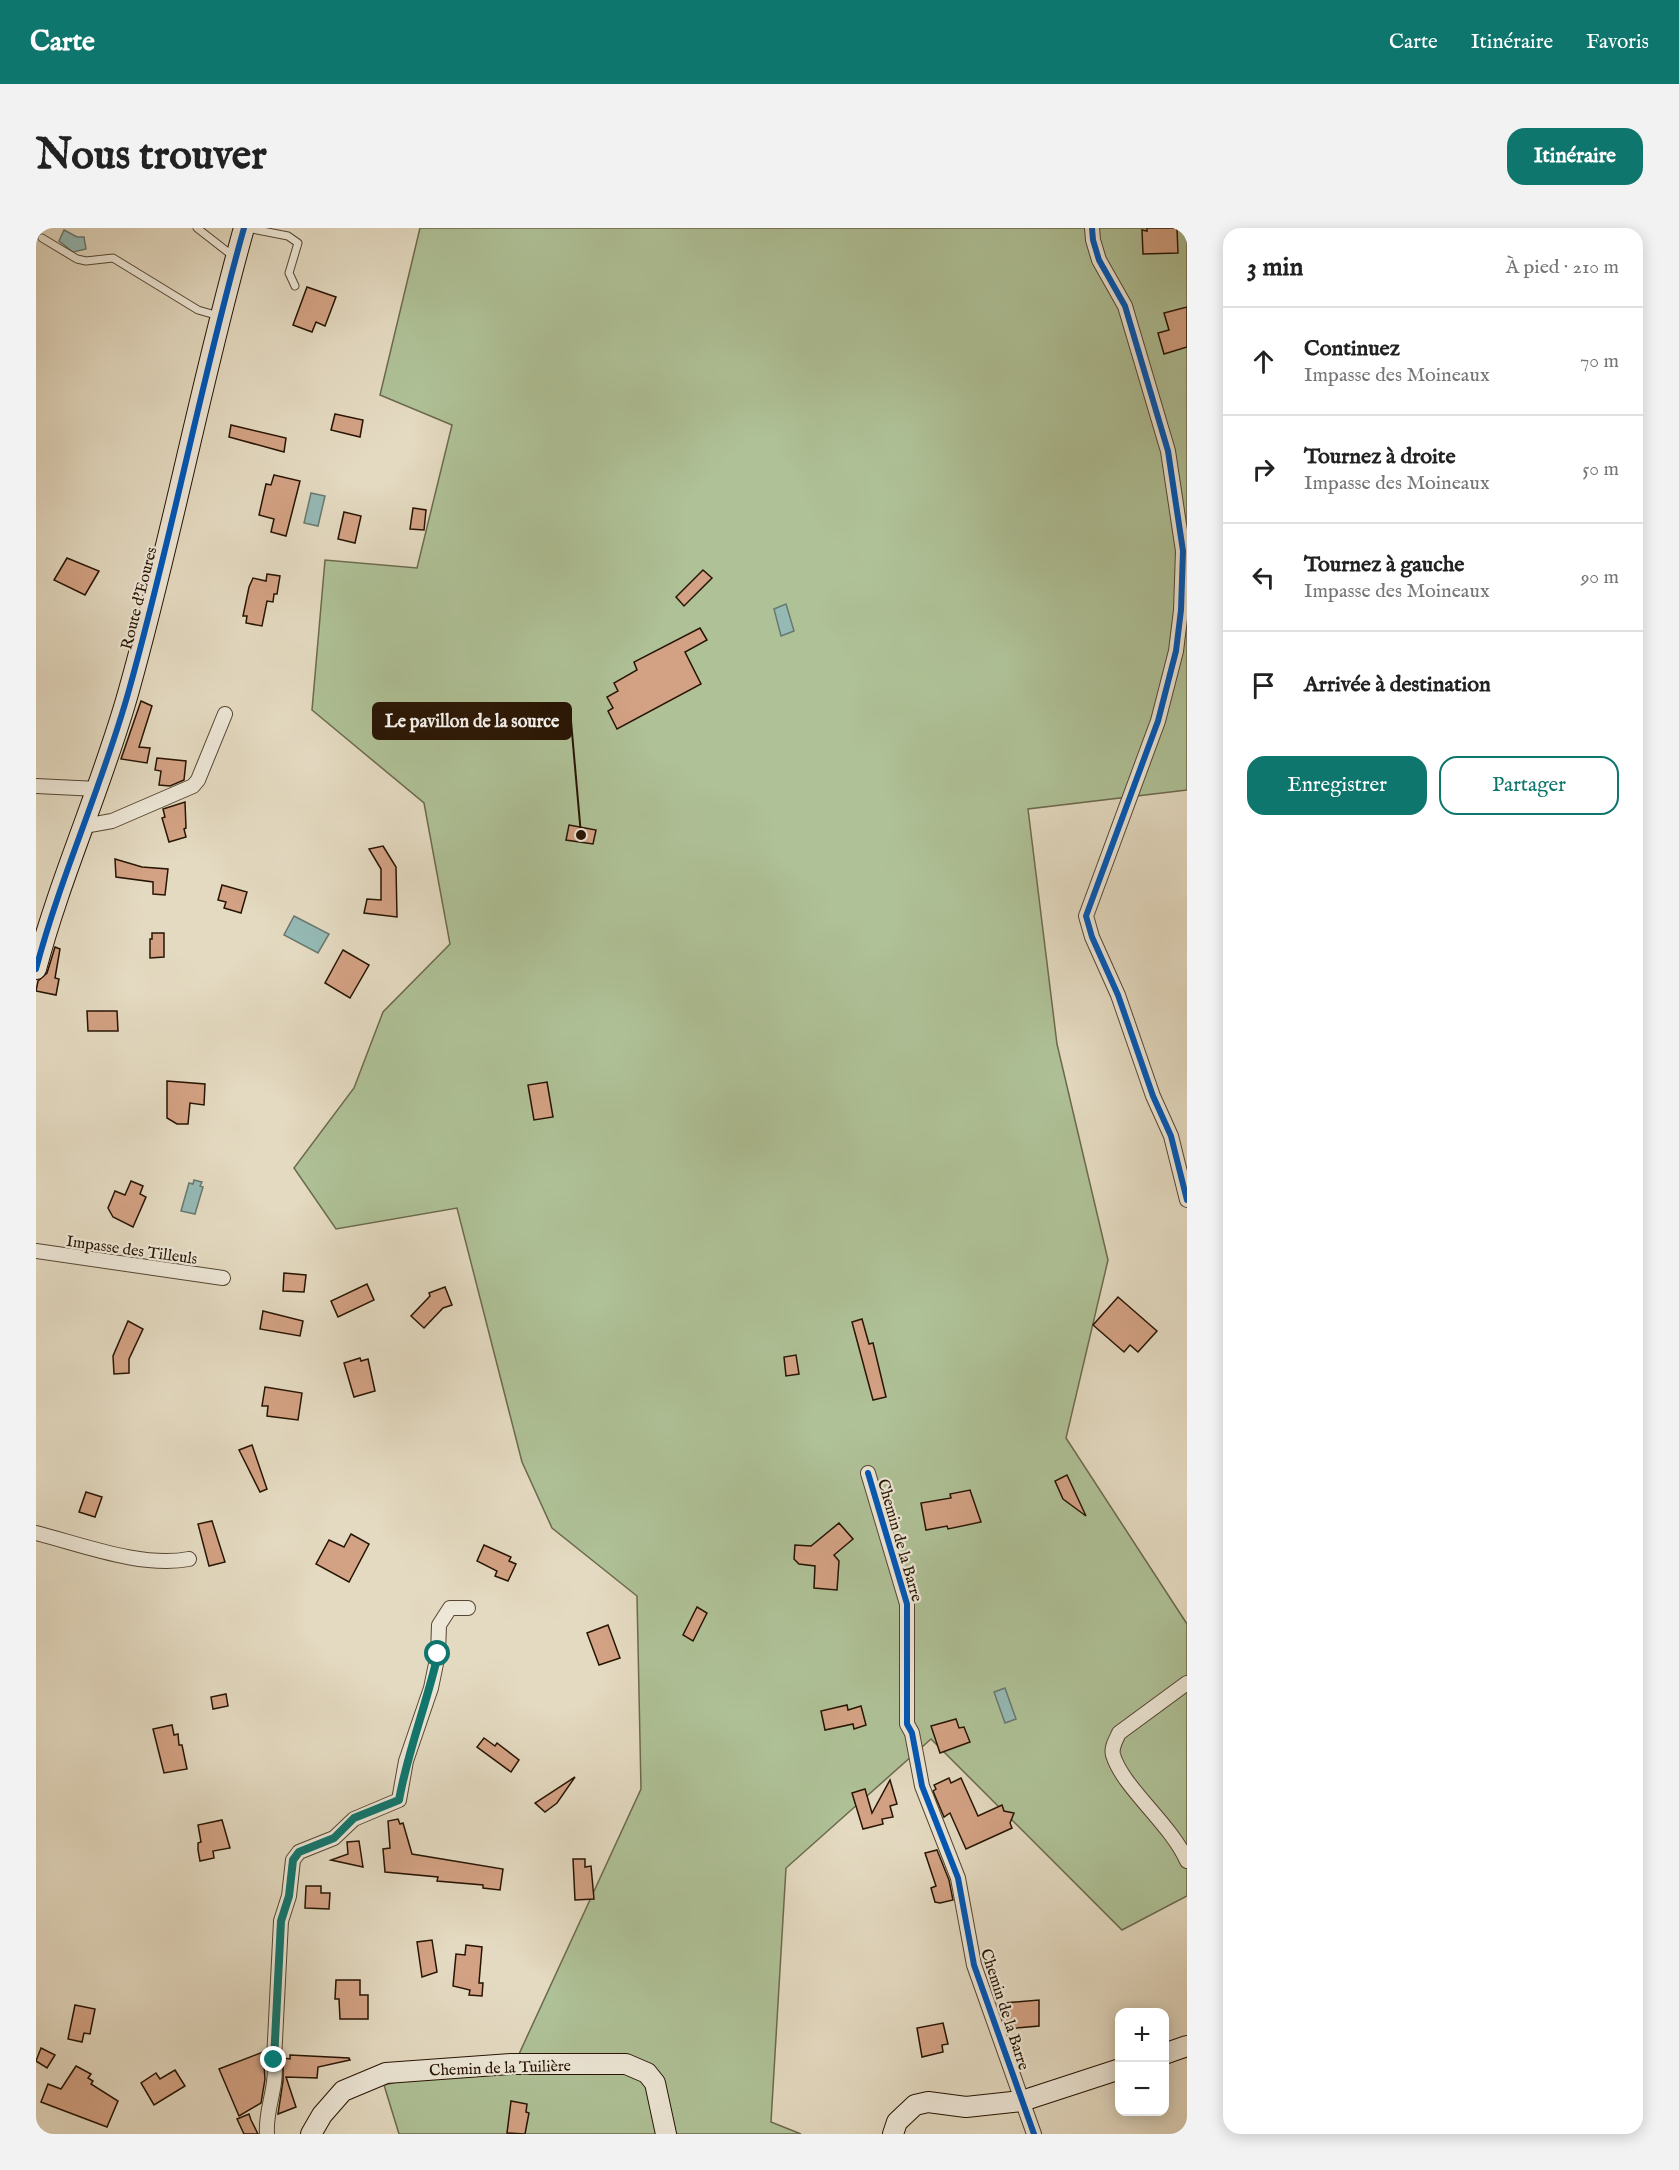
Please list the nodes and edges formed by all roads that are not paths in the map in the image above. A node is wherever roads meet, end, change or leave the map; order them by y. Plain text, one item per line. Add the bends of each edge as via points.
1 (197, 228) edge
2 (245, 228) edge
3 (1092, 228) edge
4 (279, 231) edge
5 (42, 238) dead end
6 (235, 258) junction
7 (295, 286) dead end
8 (219, 316) junction
9 (225, 714) dead end
10 (36, 786) edge
11 (98, 789) junction
12 (84, 826) junction
13 (36, 969) edge
14 (1187, 1200) edge
15 (36, 1251) edge
16 (223, 1278) dead end
17 (868, 1473) dead end
18 (36, 1533) edge
19 (189, 1559) dead end
20 (468, 1608) dead end
21 (1187, 1683) edge
22 (1187, 1862) edge
23 (1187, 2046) edge
24 (1169, 2052) edge
25 (1115, 2070) edge
26 (1022, 2101) junction
27 (267, 2134) edge
28 (311, 2134) edge
29 (666, 2134) edge
30 (893, 2134) edge
31 (1034, 2134) edge

1 - 6 lane
2 - 4 lane
2 - 6 street, Route d'Eoures
3 - 14 street via 1099,260 1125,306 1168,451 1183,551 1176,651 1158,722 1086,916 1171,1136
4 - 7 lane via 298,243 289,273
5 - 8 lane via 77,260 113,258 198,310
6 - 8 street, Route d'Eoures
8 - 11 street, Route d'Eoures via 132,679
9 - 12 street via 193,786 112,821
10 - 11 street
11 - 12 street, Route d'Eoures
12 - 13 street, Route d'Eoures
15 - 16 street, Impasse des Tilleuls
17 - 26 street, Chemin de la Barre via 907,1604 907,1724 922,1785 958,1878 974,1965
18 - 19 street via 148,1561
20 - 27 street via 450,1608 439,1625 431,1688 406,1761 399,1800 354,1818 334,1838 299,1852 293,1860 289,1896 281,1921 275,2091 266,2121
21 - 22 street via 1119,1733 1113,1754 1175,1838
23 - 24 street
25 - 26 street
26 - 30 street via 966,2107 928,2102 906,2111
26 - 31 street, Chemin de la Barre
28 - 29 street, Chemin de la Tuilière via 343,2091 386,2073 512,2064 637,2067 655,2083

